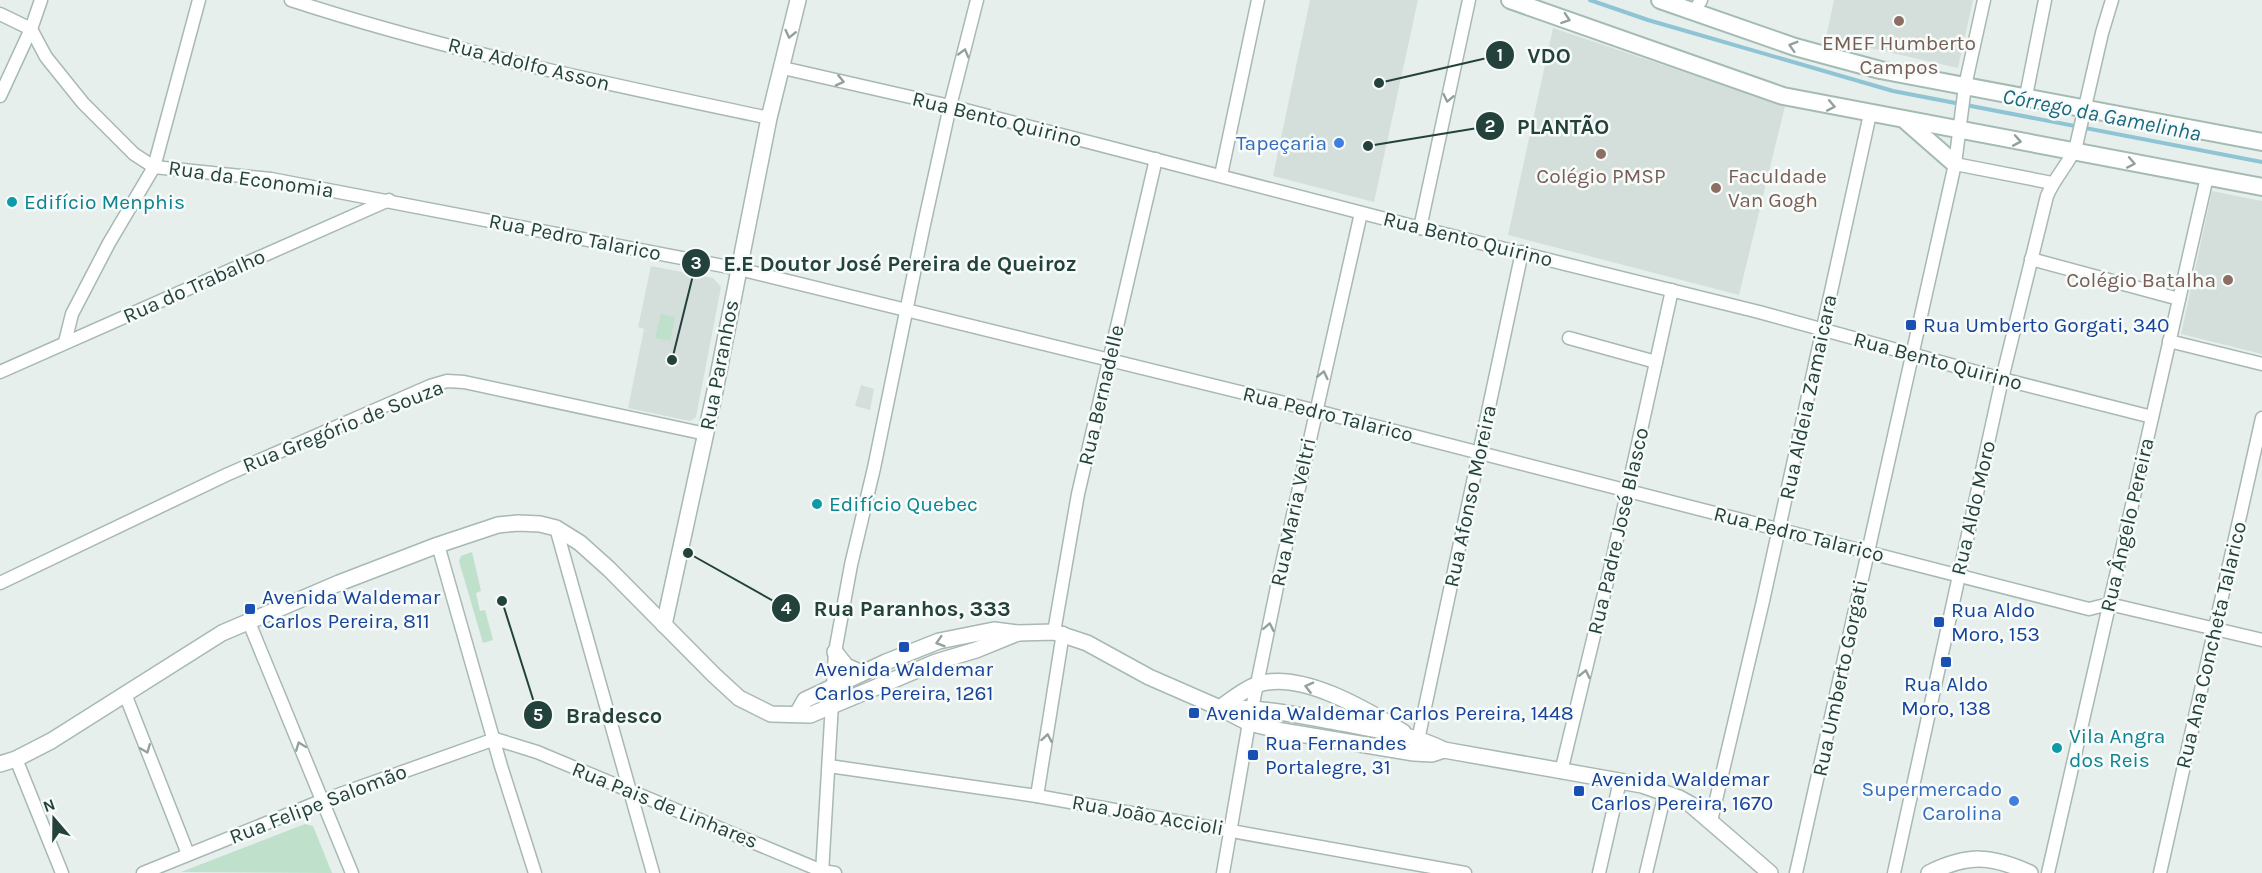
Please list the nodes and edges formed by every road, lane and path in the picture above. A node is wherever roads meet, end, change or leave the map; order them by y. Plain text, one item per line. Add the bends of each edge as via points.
1 (41, 0) edge
2 (199, 0) edge
3 (291, 0) edge
4 (798, 0) edge
5 (977, 0) edge
6 (1258, 0) edge
7 (1469, 0) edge
8 (1510, 0) edge
9 (1660, 0) edge
10 (1984, 0) edge
11 (2045, 0) edge
12 (2112, 0) edge
13 (1698, 6) edge
14 (0, 14) edge
15 (31, 29) junction
16 (783, 68) junction
17 (1965, 91) junction
18 (0, 96) edge
19 (2026, 96) junction
20 (950, 106) junction
21 (2084, 113) junction
22 (1870, 114) junction
23 (770, 118) junction
24 (1904, 120) junction
25 (1960, 127) junction
26 (2262, 141) edge
27 (2075, 149) junction
28 (1156, 159) junction
29 (1955, 164) junction
30 (154, 167) junction
31 (1221, 176) junction
32 (2207, 177) junction
33 (2052, 183) junction
34 (2262, 188) edge
35 (389, 200) junction
36 (1361, 213) junction
37 (1420, 228) junction
38 (1522, 252) junction
39 (2031, 259) junction
40 (739, 269) junction
41 (1672, 290) junction
42 (2179, 299) junction
43 (907, 311) junction
44 (1822, 330) junction
45 (1569, 338) dead end
46 (2169, 341) junction
47 (65, 342) junction
48 (1912, 355) junction
49 (1108, 359) junction
50 (1656, 362) junction
51 (2262, 364) edge
52 (0, 372) edge
53 (2002, 379) junction
54 (1315, 411) junction
55 (2152, 417) junction
56 (2262, 418) edge
57 (706, 434) junction
58 (1480, 453) junction
59 (1627, 491) junction
60 (556, 528) junction
61 (1779, 530) junction
62 (438, 545) junction
63 (1868, 553) junction
64 (1958, 574) junction
65 (0, 583) edge
66 (2109, 604) junction
67 (248, 620) junction
68 (664, 625) junction
69 (2214, 628) junction
70 (1018, 633) junction
71 (1058, 633) junction
72 (2262, 640) edge
73 (835, 652) junction
74 (862, 673) junction
75 (1257, 684) junction
76 (833, 686) junction
77 (125, 694) junction
78 (832, 707) junction
79 (1252, 707) junction
80 (1220, 708) junction
81 (797, 714) junction
82 (1249, 723) junction
83 (495, 739) junction
84 (1418, 740) junction
85 (1444, 750) junction
86 (16, 759) junction
87 (0, 764) edge
88 (829, 766) junction
89 (1562, 772) junction
90 (1620, 781) junction
91 (629, 790) junction
92 (1665, 792) junction
93 (1037, 796) junction
94 (321, 801) junction
95 (1711, 821) junction
96 (1231, 830) junction
97 (188, 854) junction
98 (822, 872) edge
99 (62, 873) edge
100 (143, 873) edge
101 (351, 873) edge
102 (535, 873) edge
103 (653, 873) edge
104 (835, 873) edge
105 (1223, 873) edge
106 (1465, 873) edge
107 (1599, 873) edge
108 (1646, 873) edge
109 (1770, 873) edge
110 (1796, 873) edge
111 (1894, 873) edge
112 (1929, 873) edge
113 (2030, 873) edge
114 (2048, 873) edge
115 (2160, 873) edge

1 - 15 street
2 - 30 street
3 - 23 street, Rua Adolfo Asson via 468,50
4 -> 16 street, Rua Paranhos
20 -> 5 street
6 - 31 street
7 -> 37 street
8 -> 22 main road via 1783,96
9 - 13 main road
10 - 17 street, Rua Umberto Gorgati
11 - 19 street
12 - 21 street
17 -> 13 main road via 1795,47
14 - 15 street
15 - 18 street
15 - 30 street, Rua da Economia via 46,57 83,103 134,154
16 -> 20 street, Rua Bento Quirino
16 - 23 street, Rua Paranhos
17 - 19 main road
17 - 25 street, Rua Umberto Gorgati
19 - 21 main road
20 - 28 street, Rua Bento Quirino
20 - 43 street
21 - 26 main road
21 - 27 street
22 - 24 main road
22 - 44 street, Rua Aldeia Zamaicara
23 - 40 street, Rua Paranhos
24 - 25 main road
24 - 29 main road
25 -> 27 main road
25 - 29 street, Rua Umberto Gorgati
27 -> 32 main road
27 - 33 street, Rua Aldo Moro
28 - 31 street, Rua Bento Quirino
28 - 49 street, Rua Bernadelle
29 - 33 street
29 - 48 street, Rua Umberto Gorgati
30 - 35 street, Rua da Economia via 271,179
30 - 47 street via 72,314
31 - 36 street, Rua Bento Quirino
32 - 34 main road
32 - 42 street, Rua Ângelo Pereira
33 - 39 street, Rua Aldo Moro
35 - 40 street, Rua Pedro Talarico
35 - 47 street, Rua do Trabalho
36 - 37 street, Rua Bento Quirino
54 -> 36 street, Rua Maria Veltri
37 - 38 street, Rua Bento Quirino
38 - 41 street, Rua Bento Quirino
38 - 58 street, Rua Afonso Moreira
39 - 42 street
39 - 53 street, Rua Aldo Moro
40 - 43 street, Rua Pedro Talarico
40 - 57 street, Rua Paranhos
41 - 44 street, Rua Bento Quirino
41 - 50 street, Rua Padre José Blasco
42 - 46 street, Rua Ângelo Pereira
43 - 49 street, Rua Pedro Talarico
43 - 73 street
44 - 48 street, Rua Bento Quirino
44 - 61 street, Rua Aldeia Zamaicara
45 - 50 street
46 - 51 street
46 - 55 street, Rua Ângelo Pereira
47 - 52 street, Rua do Trabalho
48 - 53 street, Rua Bento Quirino
48 - 63 street, Rua Umberto Gorgati
49 - 54 street, Rua Pedro Talarico
49 - 71 street, Rua Bernadelle via 1078,494
50 - 59 street, Rua Padre José Blasco
53 - 55 street, Rua Bento Quirino
53 - 64 street, Rua Aldo Moro
54 - 58 street, Rua Pedro Talarico
75 -> 54 street, Rua Maria Veltri
55 - 66 street, Rua Ângelo Pereira
56 - 69 street, Rua Ana Concheta Talarico
57 - 65 street, Rua Gregório de Souza via 447,381 226,475
57 - 68 street, Rua Paranhos
58 - 59 street, Rua Pedro Talarico
58 - 84 street, Rua Afonso Moreira
59 - 61 street, Rua Pedro Talarico
89 -> 59 street, Rua Padre José Blasco
60 - 62 street via 540,524 498,525
60 - 68 street via 609,568
60 - 91 street
61 - 63 street, Rua Pedro Talarico
61 - 95 street, Rua Aldeia Zamaicara
62 - 67 street
62 - 83 street
63 - 64 street, Rua Pedro Talarico
63 - 110 street, Rua Umberto Gorgati
64 - 66 street, Rua Pedro Talarico via 2089,609
64 - 111 street, Rua Aldo Moro
66 - 69 street, Rua Pedro Talarico
66 - 114 street, Rua Ângelo Pereira
67 - 77 street
94 -> 67 street
68 - 81 street via 739,698 771,714
69 - 72 street, Rua Pedro Talarico
69 - 115 street, Rua Ana Concheta Talarico
70 - 71 street
70 -> 74 street via 994,630 939,641
70 - 78 street via 936,662
71 - 80 street via 1088,643 1158,681
93 -> 71 street, Rua Bernadelle
73 - 74 street via 846,666
73 - 76 street
74 - 76 street
75 - 79 street, Rua Maria Veltri
75 - 80 street
84 -> 75 street via 1326,691 1279,682
76 - 78 street
76 - 81 street via 804,700
77 - 86 street
77 -> 97 street
78 - 81 street via 810,715
78 - 88 street
79 - 80 street
79 - 82 street, Rua Maria Veltri
79 - 84 street
80 - 82 street
82 - 85 street via 1414,753
82 - 96 street, Rua Maria Veltri
83 - 91 street, Rua Pais de Linhares
83 - 94 street, Rua Felipe Salomão
83 - 102 street
84 - 85 street
85 - 89 street
86 - 87 street
86 - 99 street
88 - 93 street, Rua João Accioli
88 - 98 street
89 - 90 street
90 - 92 street
90 - 107 street
91 - 98 street, Rua Pais de Linhares
91 - 103 street
92 - 95 street via 1690,804
92 - 108 street
93 - 96 street, Rua João Accioli
94 - 97 street, Rua Felipe Salomão
94 - 101 street
95 - 109 street
96 - 105 street, Rua Maria Veltri
96 - 106 street, Rua João Accioli
97 - 100 street, Rua Felipe Salomão
98 - 104 street, Rua Pais de Linhares
112 - 113 street via 1972,858 1989,859

